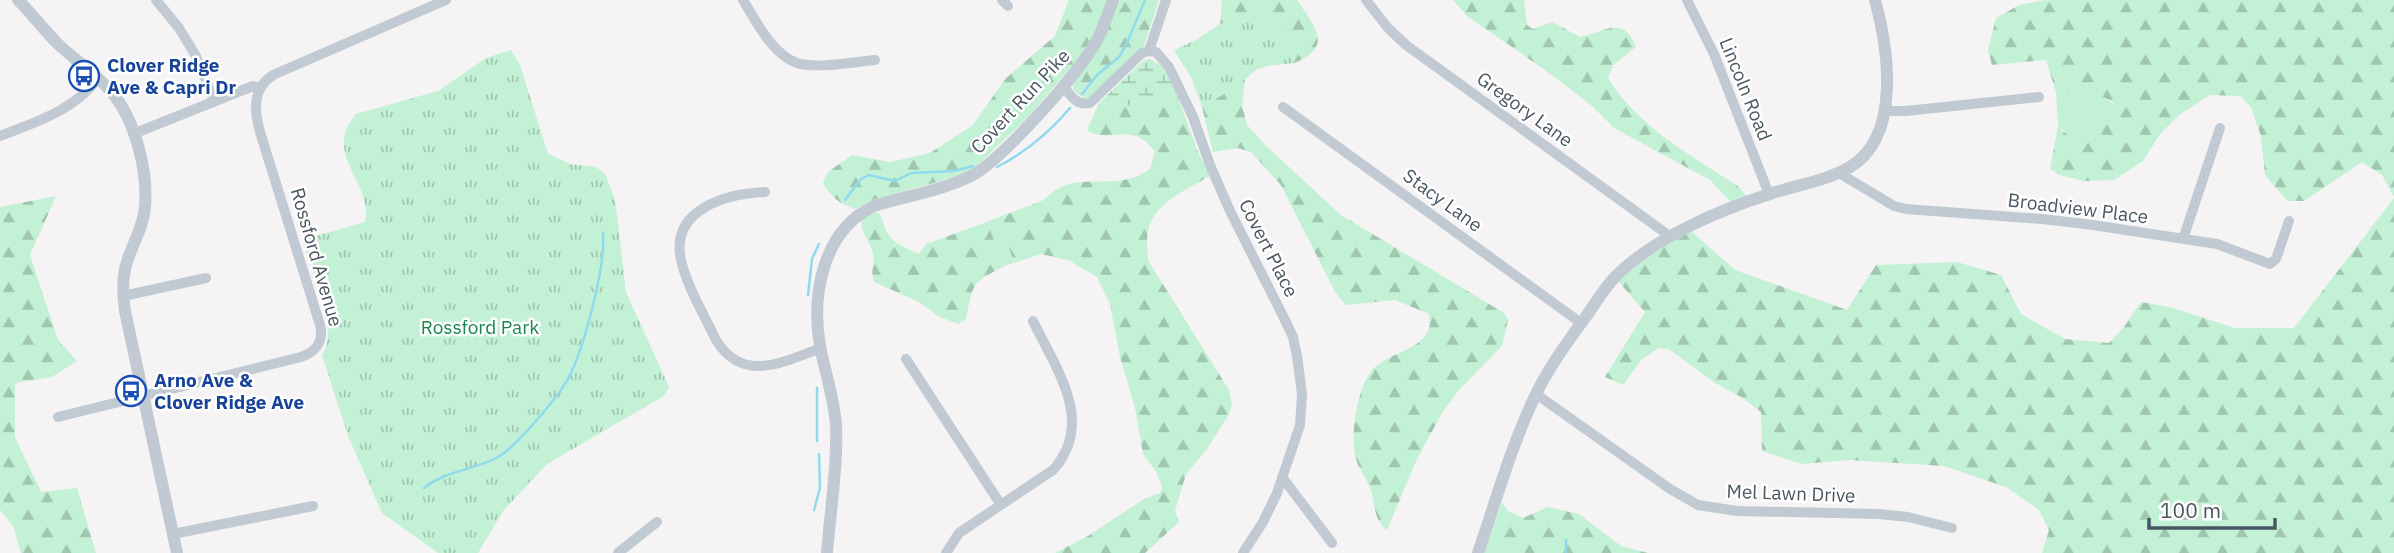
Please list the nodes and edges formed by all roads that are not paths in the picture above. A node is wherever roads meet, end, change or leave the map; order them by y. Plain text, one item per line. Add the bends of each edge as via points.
1 (18, 0) edge
2 (156, 0) edge
3 (446, 0) edge
4 (743, 0) edge
5 (1112, 0) edge
6 (1166, 0) edge
7 (1366, 0) edge
8 (1687, 0) edge
9 (1875, 0) edge
10 (1149, 51) junction
11 (875, 60) dead end
12 (98, 78) junction
13 (1063, 86) junction
14 (260, 88) junction
15 (2039, 97) dead end
16 (214, 101) junction
17 (1283, 107) dead end
18 (1884, 111) junction
19 (2221, 128) dead end
20 (133, 134) junction
21 (0, 136) edge
22 (1839, 173) junction
23 (765, 192) dead end
24 (1769, 194) junction
25 (2289, 221) dead end
26 (1671, 237) junction
27 (2183, 239) junction
28 (206, 278) dead end
29 (123, 296) junction
30 (1032, 321) dead end
31 (1581, 323) junction
32 (821, 348) junction
33 (906, 359) dead end
34 (1536, 394) junction
35 (145, 396) junction
36 (58, 417) dead end
37 (1282, 477) junction
38 (1001, 505) junction
39 (313, 506) dead end
40 (657, 522) dead end
41 (1952, 528) dead end
42 (173, 534) junction
43 (1332, 543) dead end
44 (177, 553) edge
45 (618, 553) edge
46 (827, 553) edge
47 (946, 553) edge
48 (1243, 553) edge
49 (1478, 553) edge

1 - 12 street via 58,44
2 - 16 street via 196,56
3 - 14 street via 273,75
4 - 11 street via 778,51 797,63
5 - 13 street, Covert Run Pike via 1097,41
6 - 10 street
7 - 26 street, Gregory Lane via 1406,45
8 - 24 street, Lincoln Road via 1714,54
9 - 18 street via 1887,61
10 - 13 street via 1090,103 1078,102
10 - 37 street, Covert Place via 1159,54 1180,88 1230,211 1293,337 1302,416
12 - 20 street via 123,110
12 - 21 street via 65,108
13 - 32 street, Covert Run Pike via 978,172 874,206 848,223 823,271 818,315
14 - 16 street via 253,86
14 - 35 street, Rossford Avenue via 256,116 320,325 320,341 313,352 301,357
15 - 18 street
16 - 20 street
17 - 31 street, Stacy Lane
18 - 22 street via 1876,140 1865,155
19 - 27 street
20 - 29 street via 143,171 145,205 125,268
22 - 24 street
22 - 27 street, Broadview Place via 1906,209 2042,219
23 - 32 street via 719,200 693,216 681,236 684,269 722,350 739,362 772,365
24 - 26 street
25 - 27 street, Broadview Place via 2273,263 2232,248
26 - 31 street via 1616,276
28 - 29 street
29 - 35 street
30 - 38 street via 1071,401 1073,432 1065,456 1053,470
31 - 34 street
32 - 46 street, Covert Run Pike via 836,424
33 - 38 street
34 - 41 street, Mel Lawn Drive via 1698,505 1737,512 1879,514
34 - 49 street
35 - 36 street
35 - 42 street
37 - 43 street
37 - 48 street, Covert Place via 1263,522
38 - 47 street via 959,533
39 - 42 street
40 - 45 street
42 - 44 street

